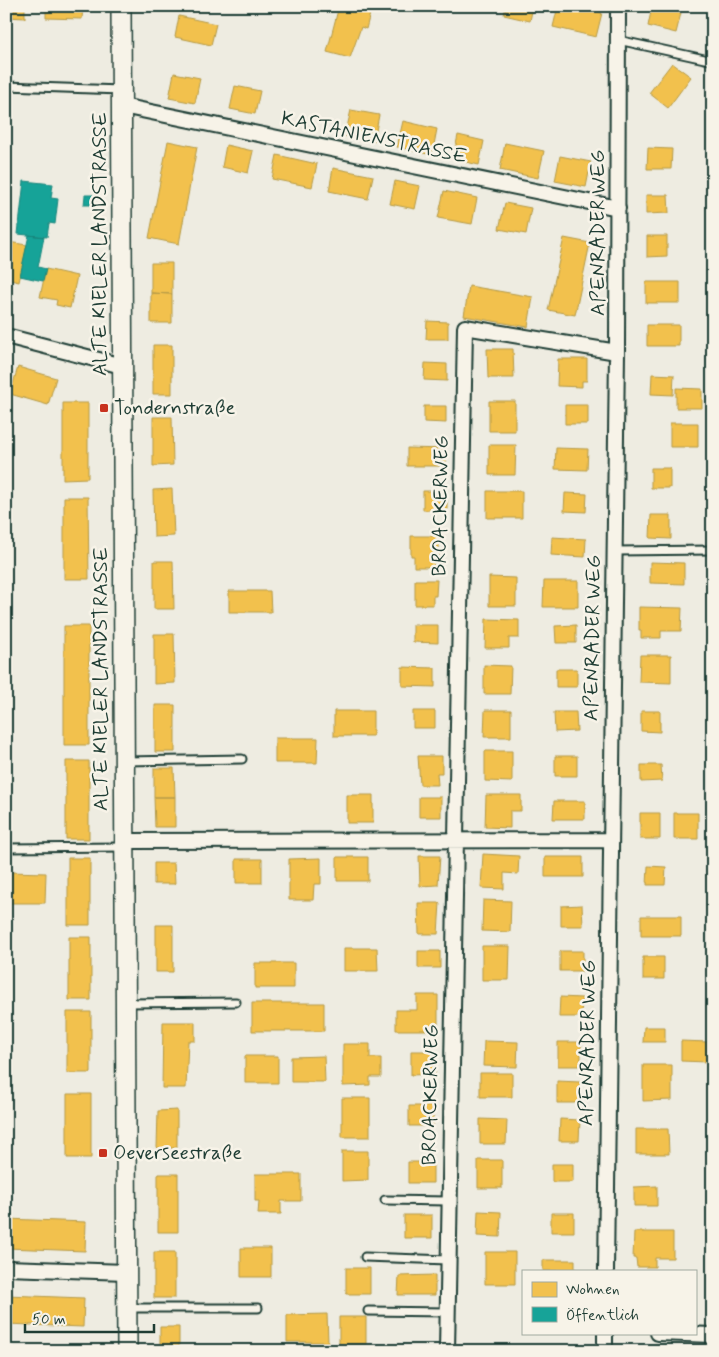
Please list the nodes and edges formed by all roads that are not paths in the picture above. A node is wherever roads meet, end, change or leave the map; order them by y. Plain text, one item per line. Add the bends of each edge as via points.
1 (121, 6) edge
2 (618, 6) edge
3 (618, 40) junction
4 (709, 60) dead end
5 (6, 86) edge
6 (122, 98) junction
7 (618, 208) junction
8 (6, 336) edge
9 (617, 352) junction
10 (122, 366) junction
11 (713, 550) edge
12 (615, 551) junction
13 (242, 759) dead end
14 (124, 762) junction
15 (611, 840) junction
16 (457, 841) junction
17 (125, 844) junction
18 (6, 848) edge
19 (236, 1002) dead end
20 (125, 1003) junction
21 (384, 1200) dead end
22 (449, 1201) junction
23 (365, 1257) dead end
24 (448, 1260) junction
25 (6, 1268) edge
26 (606, 1270) edge
27 (127, 1272) junction
28 (127, 1308) junction
29 (258, 1308) dead end
30 (368, 1311) dead end
31 (447, 1312) junction
32 (605, 1334) edge
33 (686, 1334) edge
34 (713, 1335) edge
35 (127, 1351) edge
36 (447, 1351) edge
37 (605, 1351) edge

1 - 6 street, ALTE KIELER LANDSTRASSE
2 - 3 street, APENRADER WEG
3 - 4 lane
3 - 7 street, APENRADER WEG
5 - 6 lane
6 - 7 street, KASTANIENSTRASSE
6 - 10 street, ALTE KIELER LANDSTRASSE
7 - 9 street, APENRADER WEG
8 - 10 street
9 - 12 street, APENRADER WEG
9 - 16 street, BROACKERWEG via 465,327
10 - 14 street, ALTE KIELER LANDSTRASSE
11 - 12 lane
12 - 15 street, APENRADER WEG
13 - 14 lane
14 - 17 street, ALTE KIELER LANDSTRASSE
15 - 16 street
15 - 26 street, APENRADER WEG
16 - 17 street
16 - 22 street, BROACKERWEG
17 - 18 lane
17 - 20 street, ALTE KIELER LANDSTRASSE
19 - 20 lane
20 - 27 street, ALTE KIELER LANDSTRASSE
21 - 22 lane
22 - 24 street, BROACKERWEG
23 - 24 lane
24 - 31 street, BROACKERWEG
25 - 27 street
27 - 28 street, ALTE KIELER LANDSTRASSE
28 - 29 lane
28 - 35 street, ALTE KIELER LANDSTRASSE
30 - 31 lane
31 - 36 street, BROACKERWEG
32 - 37 street
33 - 34 street

